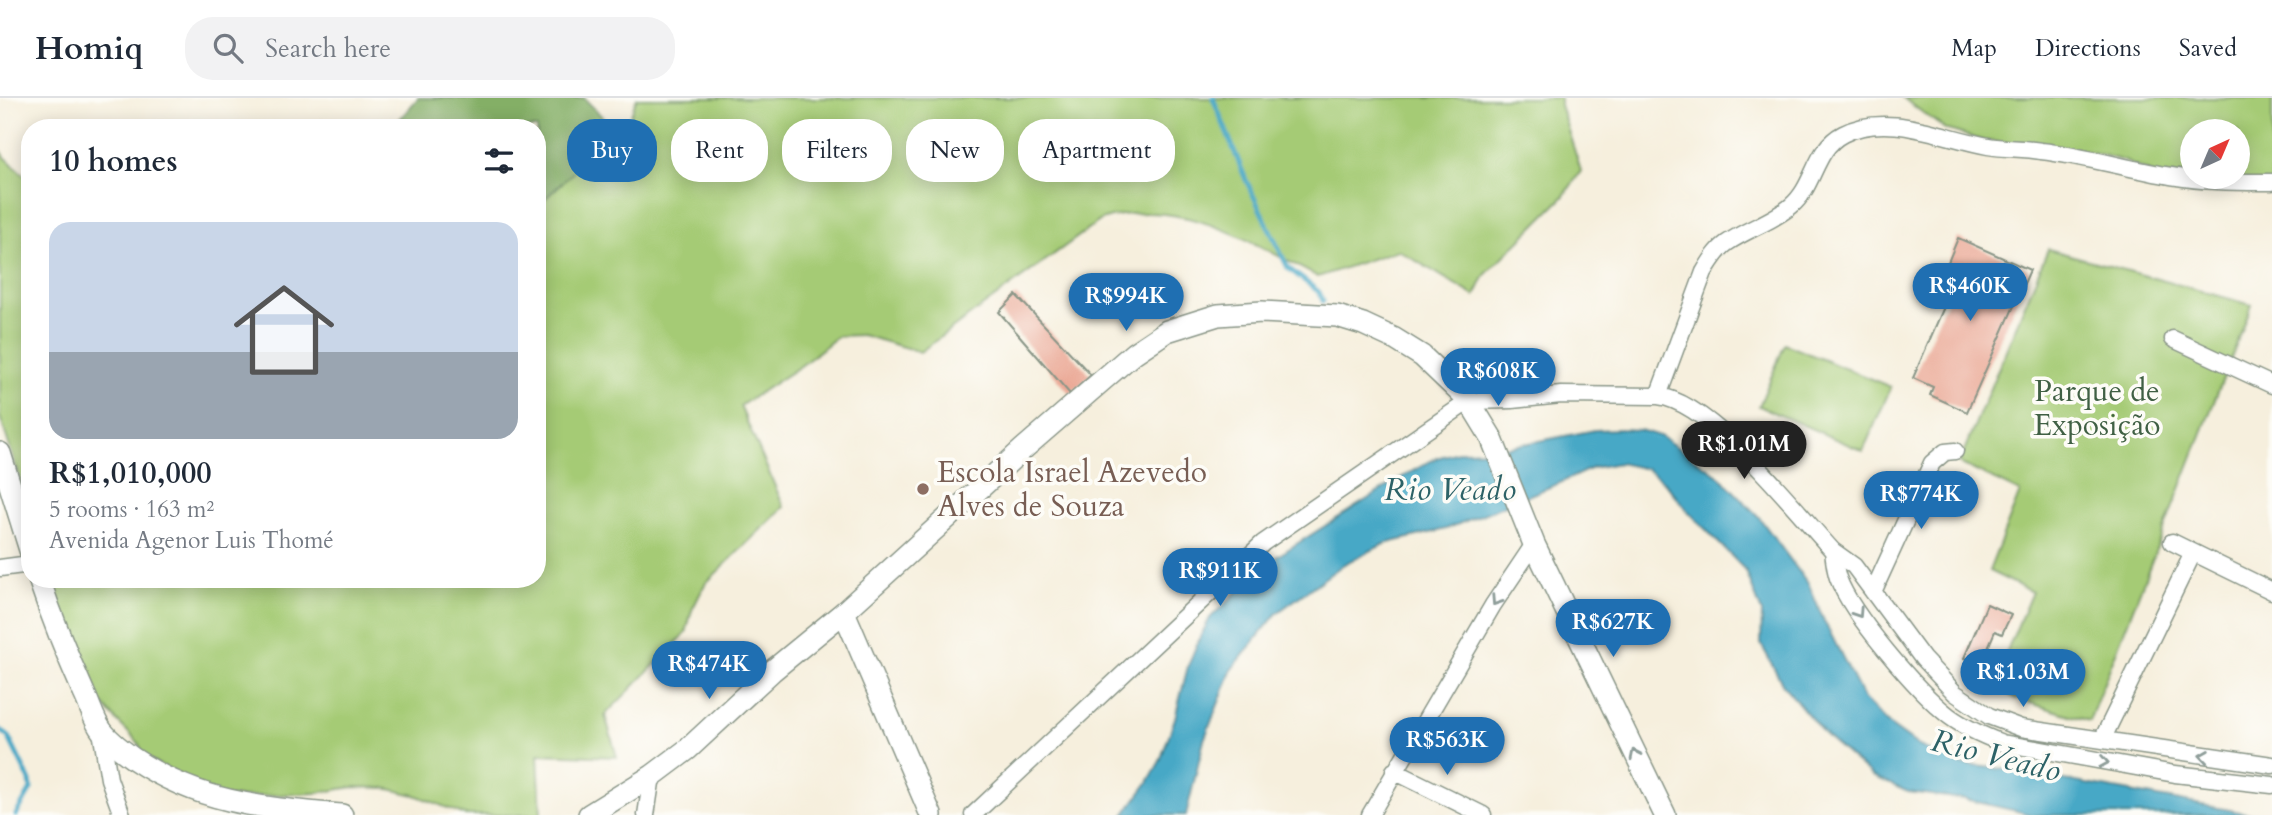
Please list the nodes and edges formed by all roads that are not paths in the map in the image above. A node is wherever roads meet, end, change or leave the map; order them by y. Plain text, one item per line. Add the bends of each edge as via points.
1 (2272, 182) edge
2 (2173, 339) dead end
3 (2272, 385) edge
4 (1658, 396) junction
5 (1469, 401) junction
6 (1955, 451) dead end
7 (0, 453) edge
8 (21, 522) edge
9 (2172, 542) dead end
10 (1534, 544) junction
11 (1833, 551) junction
12 (2193, 553) junction
13 (21, 565) edge
14 (0, 568) edge
15 (42, 588) edge
16 (2272, 591) edge
17 (1873, 592) junction
18 (844, 612) junction
19 (101, 731) junction
20 (2102, 740) junction
21 (2272, 765) edge
22 (1394, 771) junction
23 (652, 776) junction
24 (2272, 785) edge
25 (122, 815) edge
26 (342, 815) edge
27 (589, 815) edge
28 (646, 815) edge
29 (931, 815) edge
30 (973, 815) edge
31 (1370, 815) edge
32 (1483, 815) edge
33 (1665, 815) edge

1 - 4 street via 2173,177 1903,127 1860,127 1834,139 1795,203 1714,256
2 - 3 street
4 - 5 street via 1561,395
4 - 11 street via 1697,411 1727,434
5 - 10 street via 1491,437
5 - 18 street via 1422,356 1393,338 1337,316 1218,315 1167,331 1091,390
5 - 30 street via 1263,543
6 - 17 street via 1945,452 1932,463
7 - 8 street
9 - 12 street
10 -> 22 street
33 -> 10 street
11 - 17 street via 1854,566
11 -> 24 street via 1837,577 1863,621 1923,692 1976,733 2002,743 2175,775
12 - 16 street
12 - 20 street
13 - 14 street
15 - 19 street
17 - 20 street via 1923,659 1955,693 1989,716 2021,728
18 - 23 street
18 - 29 street
19 - 25 street via 109,779
19 - 26 street via 146,766 210,796 252,807
21 -> 20 street
22 - 31 street
22 - 32 street
23 - 27 street
23 - 28 street

